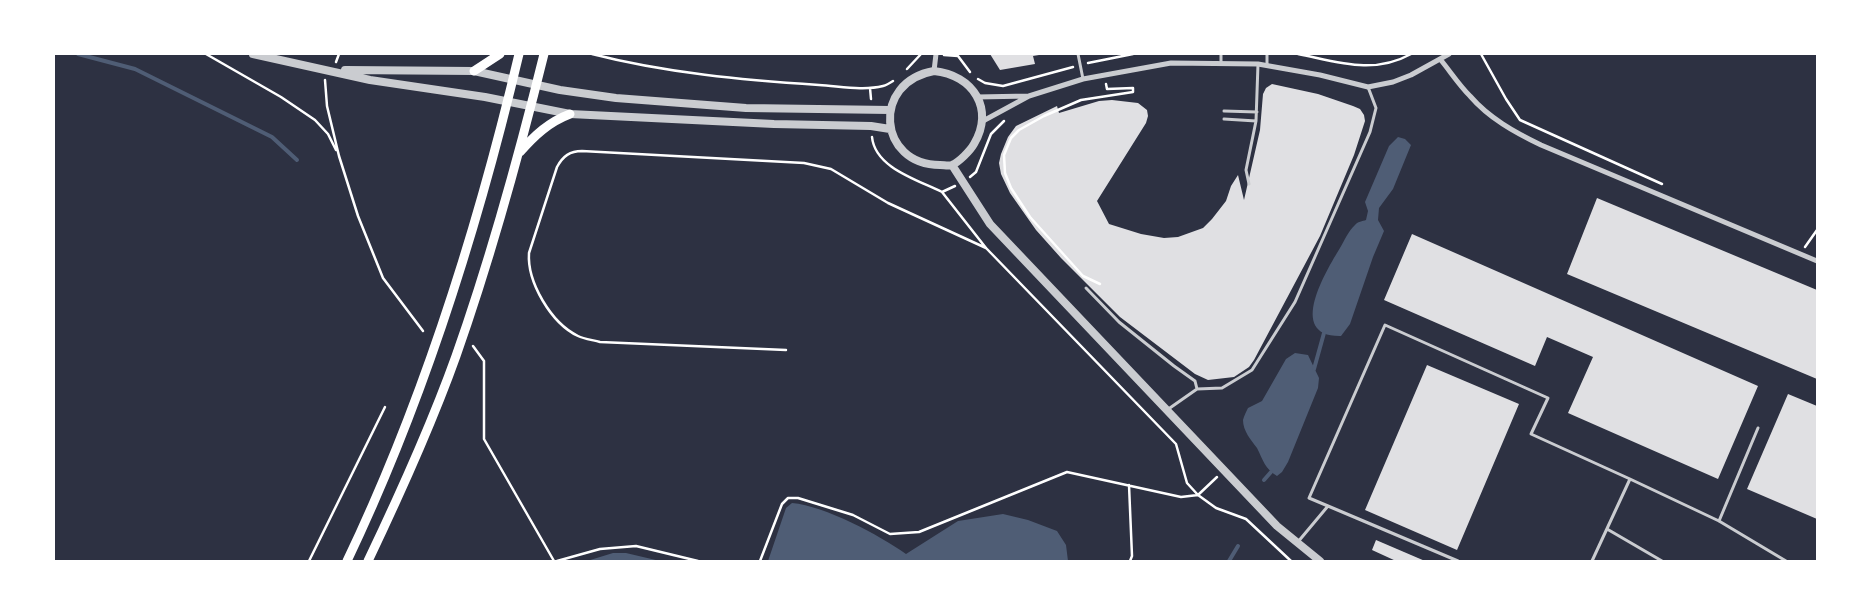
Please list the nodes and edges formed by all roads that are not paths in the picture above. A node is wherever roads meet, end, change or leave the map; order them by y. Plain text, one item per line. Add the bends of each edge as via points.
1 (253, 54) edge
2 (500, 54) edge
3 (519, 54) edge
4 (544, 54) edge
5 (936, 54) edge
6 (1078, 54) edge
7 (1221, 54) edge
8 (1266, 54) edge
9 (1449, 54) edge
10 (1440, 59) junction
11 (1221, 63) junction
12 (1258, 64) junction
13 (1267, 65) junction
14 (334, 70) junction
15 (474, 71) junction
16 (934, 71) junction
17 (1083, 79) junction
18 (512, 80) junction
19 (536, 85) junction
20 (1368, 87) junction
21 (1030, 96) junction
22 (977, 97) junction
23 (506, 101) junction
24 (531, 106) junction
25 (890, 110) junction
26 (1224, 111) dead end
27 (1256, 112) junction
28 (570, 114) junction
29 (1224, 120) dead end
30 (982, 121) junction
31 (1256, 121) junction
32 (890, 129) junction
33 (518, 154) junction
34 (952, 165) junction
35 (1249, 184) dead end
36 (1817, 261) edge
37 (1086, 288) dead end
38 (1197, 389) junction
39 (1167, 410) junction
40 (1758, 428) dead end
41 (1630, 478) junction
42 (1328, 506) junction
43 (1719, 521) junction
44 (1607, 529) junction
45 (1297, 543) junction
46 (347, 561) edge
47 (368, 561) edge
48 (1320, 561) edge
49 (1458, 561) edge
50 (1592, 561) edge
51 (1662, 561) edge
52 (1786, 561) edge

1 - 14 street
2 - 15 main road
3 - 18 main road
4 - 19 main road
5 - 16 street
6 - 17 lane
7 - 11 lane
8 - 13 lane
9 - 10 street
10 - 20 street via 1411,76
10 - 36 street via 1470,96 1508,129
11 - 12 street
11 - 17 street via 1171,63
12 - 13 street
12 - 27 lane
13 - 20 street
14 - 15 street
14 - 23 street via 370,80
15 - 18 street
16 - 22 street via 956,76
16 - 25 street via 919,75 903,85
17 - 21 street
18 - 19 street
18 - 23 main road
19 - 24 main road
19 - 25 street via 616,98 746,108
20 - 38 lane via 1376,108 1370,132 1295,302 1252,370 1222,388
21 - 22 street
21 - 30 street
22 - 30 street
23 - 24 street
23 - 46 main road via 476,220 436,340 374,506
24 - 28 street
24 - 33 main road
25 - 32 street
26 - 27 lane
27 - 31 lane
28 - 32 street
28 - 33 main road via 550,123
29 - 31 lane
30 - 34 street via 972,148
31 - 35 lane via 1246,170
32 - 34 street via 901,149 912,159 931,165
33 - 47 main road via 456,358 418,452
34 - 39 street via 990,224
37 - 38 lane via 1118,322 1195,380
38 - 39 lane
39 - 45 street
40 - 43 lane
41 - 42 lane via 1531,434 1548,398 1385,325 1309,498
41 - 43 lane
41 - 44 lane
42 - 45 lane
42 - 49 lane
43 - 52 lane
44 - 50 lane
44 - 51 lane
45 - 48 street

